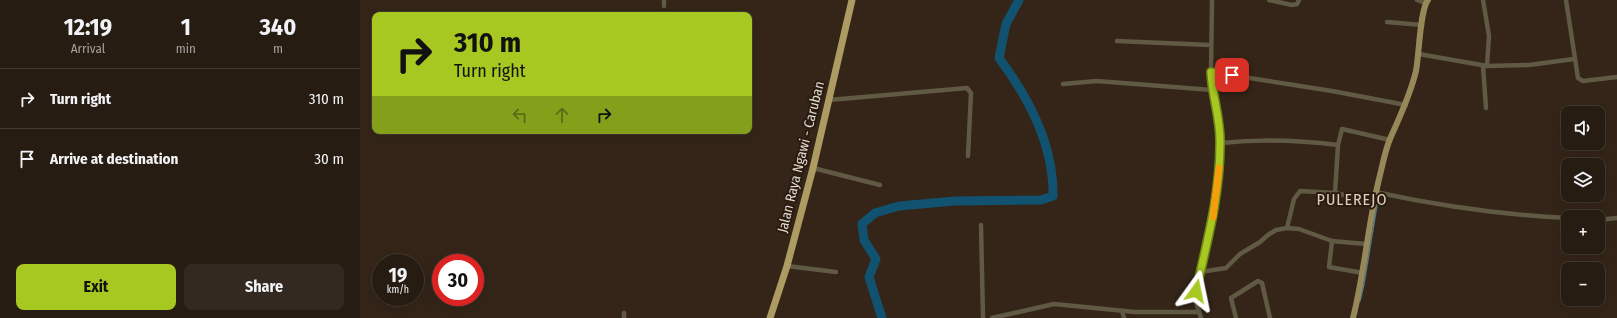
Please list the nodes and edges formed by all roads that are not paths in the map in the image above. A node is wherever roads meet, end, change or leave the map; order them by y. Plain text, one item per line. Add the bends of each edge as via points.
1 (664, 0) edge
2 (852, 0) edge
3 (1212, 0) edge
4 (1269, 0) edge
5 (1299, 0) edge
6 (1417, 0) edge
7 (1483, 0) edge
8 (1566, 0) edge
9 (1426, 2) edge
10 (664, 6) dead end
11 (1387, 22) dead end
12 (1422, 25) junction
13 (1117, 41) dead end
14 (1210, 45) junction
15 (1419, 54) junction
16 (1574, 59) junction
17 (1485, 66) junction
18 (1211, 72) junction
19 (1617, 77) edge
20 (1063, 84) dead end
21 (1212, 90) junction
22 (829, 100) junction
23 (1406, 105) junction
24 (1486, 108) dead end
25 (1390, 140) junction
26 (1220, 142) junction
27 (1338, 145) junction
28 (968, 156) dead end
29 (813, 168) junction
30 (880, 185) dead end
31 (1375, 192) junction
32 (1335, 193) junction
33 (1374, 202) junction
34 (1561, 218) edge
35 (1617, 218) edge
36 (1605, 219) edge
37 (981, 225) dead end
38 (1287, 228) junction
39 (1332, 241) junction
40 (1366, 244) junction
41 (787, 266) junction
42 (836, 272) dead end
43 (1200, 272) junction
44 (1363, 273) junction
45 (1122, 311) junction
46 (1135, 312) junction
47 (1169, 312) junction
48 (1199, 312) junction
49 (770, 318) edge
50 (983, 318) edge
51 (992, 318) edge
52 (1124, 318) edge
53 (1136, 318) edge
54 (1168, 318) edge
55 (1202, 318) edge
56 (1236, 318) edge
57 (1270, 318) edge
58 (1352, 318) edge

1 - 10 street
2 - 22 highway, Jalan Raya Ngawi - Caruban
3 - 14 street
4 - 5 street via 1292,6
6 - 9 street
7 - 17 street via 1489,36
8 - 16 street
9 - 12 main road
11 - 12 street
12 - 15 main road
13 - 14 street
14 - 18 street
15 - 17 street
15 - 23 main road
16 - 17 street via 1528,65
16 - 19 street via 1580,81
17 - 24 street
18 - 21 street
18 - 23 street
20 - 21 street via 1097,81
21 - 26 street
22 - 28 street via 967,88 971,93
22 - 29 highway, Jalan Raya Ngawi - Caruban
23 - 25 main road
25 - 27 street via 1344,128
25 - 31 main road
26 - 27 street via 1241,140
26 - 43 street via 1216,204
27 - 32 street
29 - 30 street
29 - 41 highway, Jalan Raya Ngawi - Caruban
31 - 33 main road
31 - 34 street via 1441,206 1515,216
32 - 33 street
32 - 38 street via 1297,193
33 - 40 main road
35 - 36 street
37 - 50 street
38 - 39 street via 1299,229
38 - 43 street via 1268,235 1240,254 1226,268
39 - 40 street
39 - 44 street via 1329,267
40 - 44 main road
41 - 42 street
41 - 49 highway, Jalan Raya Ngawi - Caruban
43 - 48 street via 1196,299
44 - 58 main road
45 - 46 street
45 - 51 street via 1054,304
45 - 52 street
46 - 47 street
46 - 53 street
47 - 48 street
47 - 54 street
48 - 55 street
56 - 57 street via 1231,298 1258,281 1262,283

